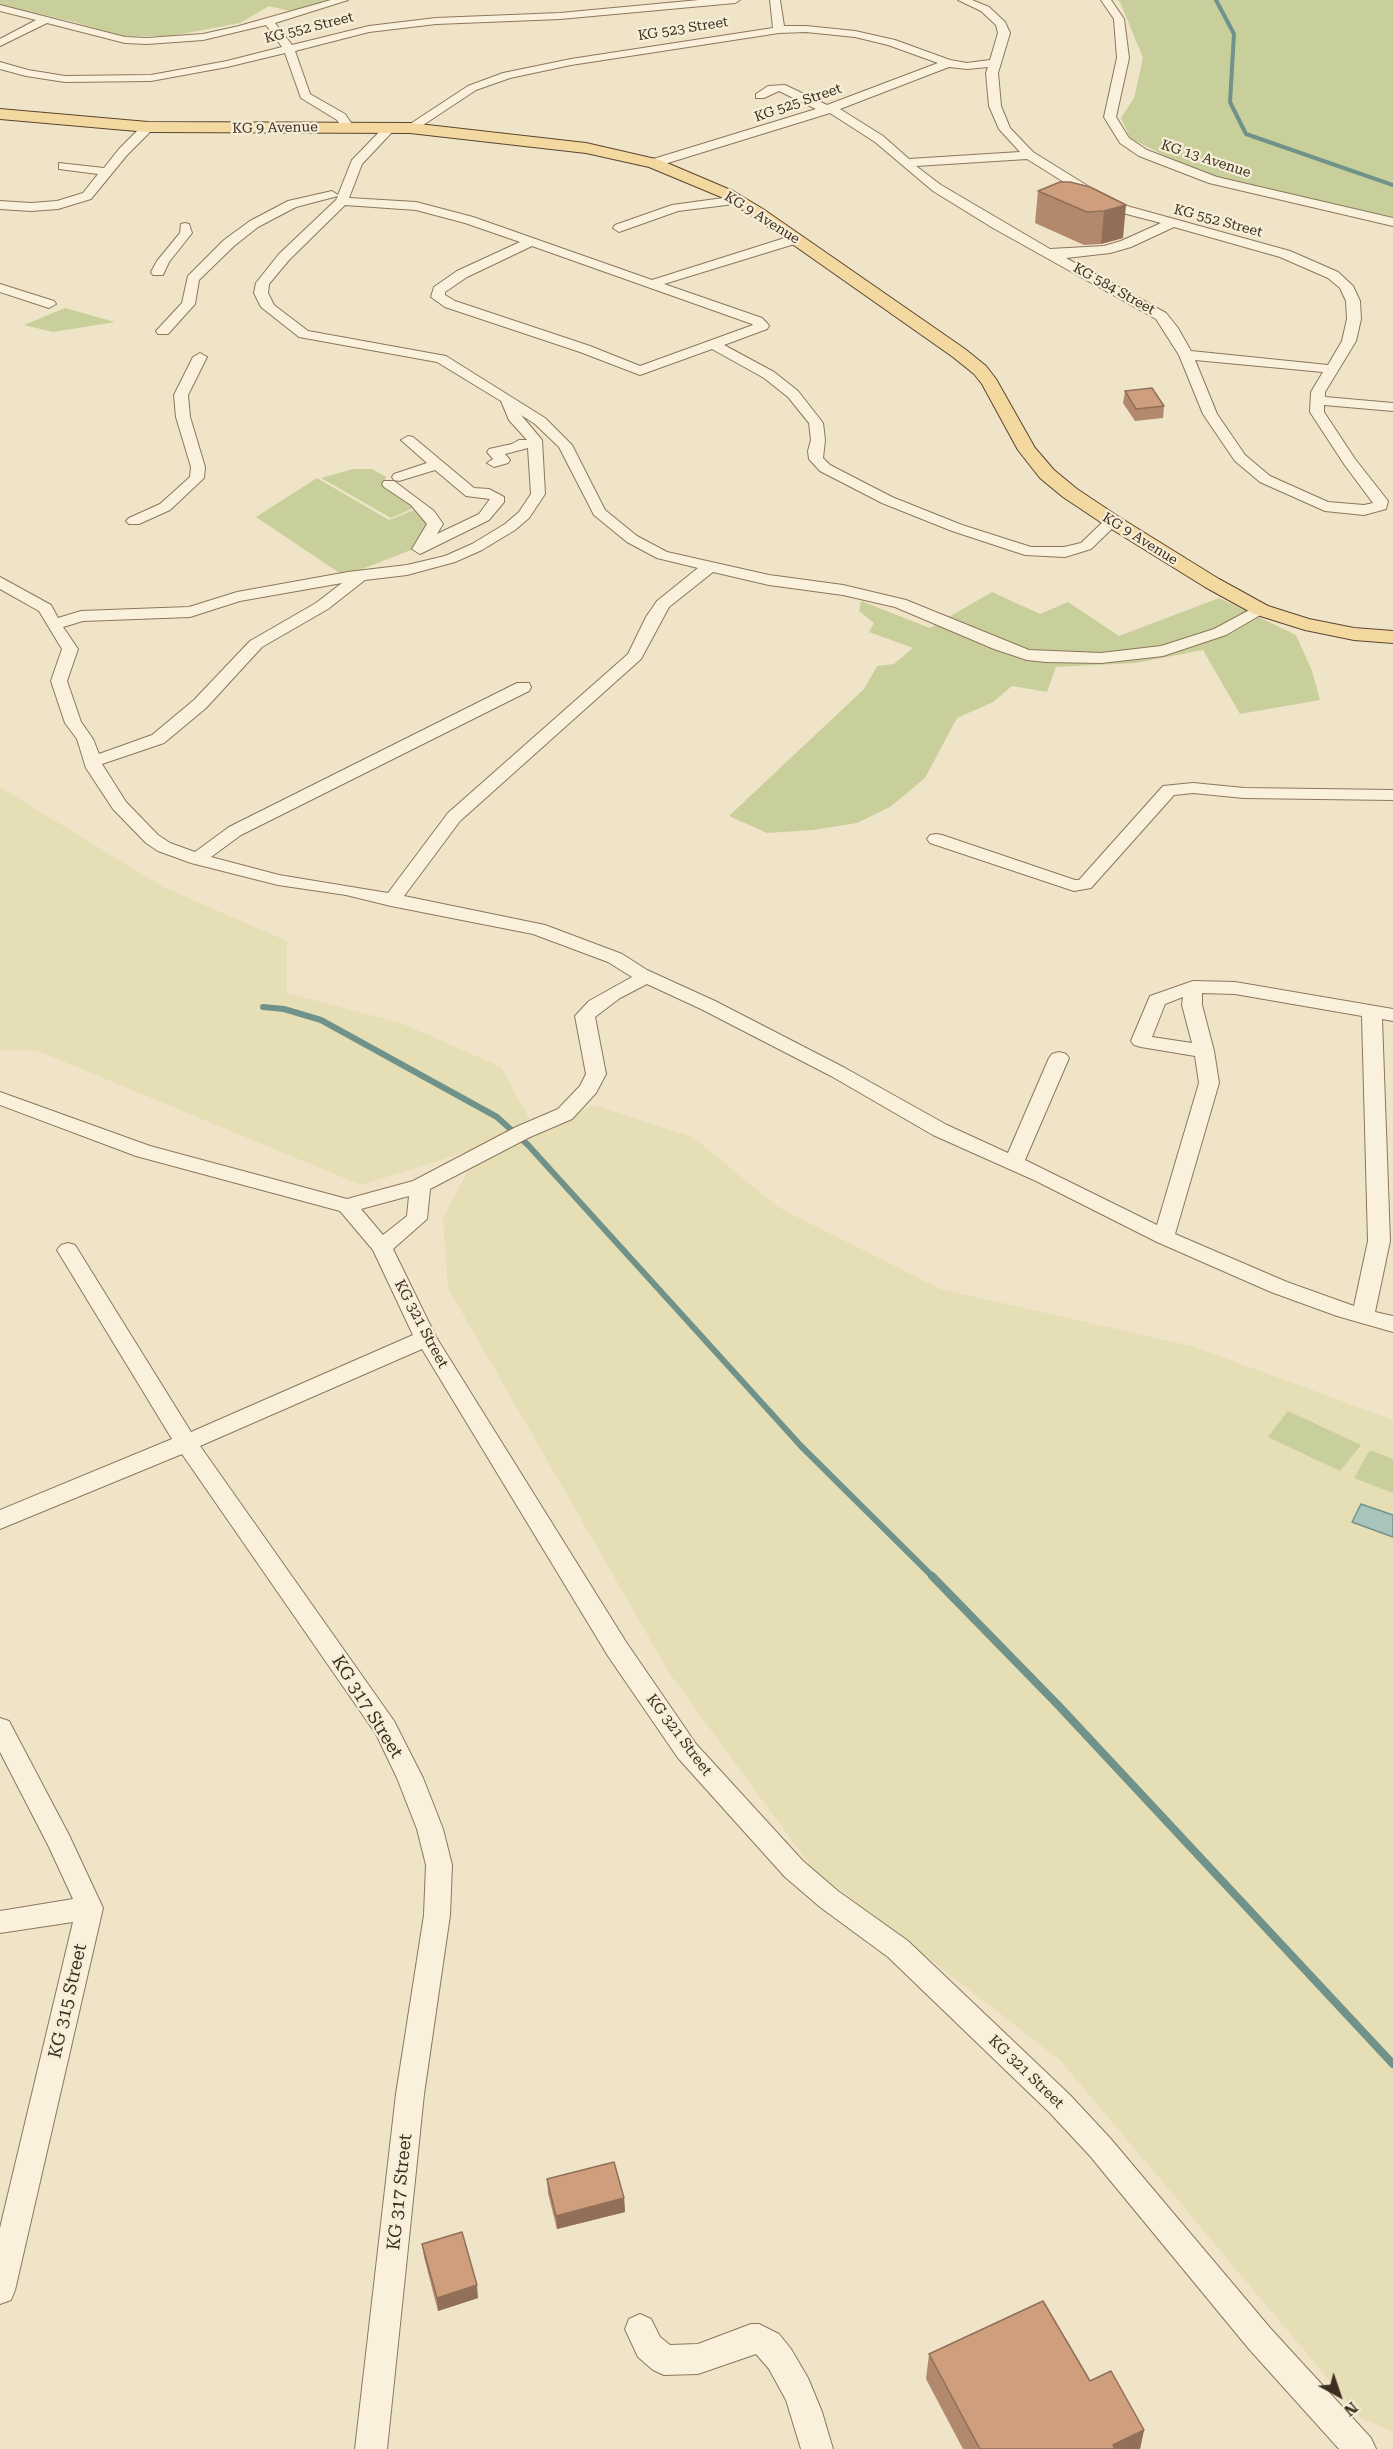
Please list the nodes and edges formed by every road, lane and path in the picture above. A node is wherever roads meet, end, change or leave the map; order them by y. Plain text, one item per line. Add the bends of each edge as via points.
1 (343, 0) edge
2 (735, 0) edge
3 (775, 0) edge
4 (963, 0) edge
5 (1106, 0) edge
6 (0, 8) edge
7 (47, 19) junction
8 (268, 21) junction
9 (779, 30) junction
10 (0, 43) edge
11 (289, 48) junction
12 (948, 63) junction
13 (995, 63) junction
14 (0, 65) edge
15 (23, 72) junction
16 (6, 80) dead end
17 (760, 96) dead end
18 (829, 109) junction
19 (0, 114) edge
20 (148, 127) junction
21 (348, 127) junction
22 (390, 128) junction
23 (410, 129) junction
24 (1029, 155) junction
25 (907, 162) junction
26 (654, 163) junction
27 (63, 166) dead end
28 (107, 172) junction
29 (337, 198) junction
30 (738, 200) junction
31 (0, 205) edge
32 (1393, 222) edge
33 (1170, 224) junction
34 (185, 227) dead end
35 (619, 228) dead end
36 (796, 239) junction
37 (531, 242) junction
38 (1047, 252) junction
39 (158, 272) dead end
40 (651, 284) junction
41 (0, 288) edge
42 (49, 304) dead end
43 (163, 332) dead end
44 (715, 345) junction
45 (1186, 355) junction
46 (200, 357) dead end
47 (1330, 369) junction
48 (507, 399) junction
49 (1316, 400) junction
50 (1393, 407) edge
51 (408, 440) dead end
52 (536, 444) junction
53 (494, 464) dead end
54 (437, 465) junction
55 (134, 521) dead end
56 (1112, 521) junction
57 (421, 547) junction
58 (709, 567) junction
59 (407, 570) junction
60 (361, 576) junction
61 (0, 582) edge
62 (26, 597) junction
63 (0, 600) edge
64 (1261, 610) junction
65 (54, 625) junction
66 (1393, 637) edge
67 (523, 687) dead end
68 (94, 761) junction
69 (1393, 795) edge
70 (936, 839) dead end
71 (197, 859) junction
72 (392, 901) junction
73 (646, 977) junction
74 (1193, 987) junction
75 (1372, 1012) junction
76 (1393, 1015) edge
77 (1204, 1050) junction
78 (1059, 1058) dead end
79 (0, 1098) edge
80 (1014, 1162) junction
81 (420, 1186) junction
82 (347, 1206) junction
83 (1164, 1237) junction
84 (382, 1247) junction
85 (68, 1250) dead end
86 (1363, 1316) junction
87 (1393, 1324) edge
88 (426, 1338) junction
89 (186, 1443) junction
90 (0, 1520) edge
91 (0, 1728) edge
92 (90, 1908) junction
93 (0, 1922) edge
94 (0, 2290) edge
95 (640, 2329) dead end
96 (371, 2449) edge
97 (817, 2449) edge
98 (1360, 2449) edge

1 - 8 street
2 - 11 street, KG 552 Street via 560,16 405,24
3 - 9 street
4 - 13 street, KG 552 Street via 985,9 1001,24 1004,33
5 - 32 street, KG 13 Avenue via 1119,19 1122,35 1124,58 1110,117 1124,140 1143,153 1213,180
6 - 7 street
7 - 8 street via 125,40 147,41 203,37
7 - 10 street
8 - 11 street
9 - 12 street, KG 523 Street via 855,34 891,42
9 - 23 street, KG 523 Street via 507,75 472,88
11 - 15 street, KG 552 Street via 151,78 76,79
11 - 21 street via 305,96 341,117
12 - 13 street, KG 523 Street
12 - 18 street, KG 525 Street
13 - 24 street, KG 552 Street via 995,106 1005,129
14 - 15 street, KG 552 Street
15 - 16 street
17 - 18 street, KG 584 Street via 781,87
18 - 25 street, KG 584 Street via 879,138
18 - 26 street, KG 525 Street
19 - 20 main road, KG 9 Avenue
20 - 21 main road, KG 9 Avenue
20 - 28 street
21 - 22 main road, KG 9 Avenue
22 - 23 main road, KG 9 Avenue
22 - 29 street via 356,163
23 - 26 main road, KG 9 Avenue via 586,148
24 - 25 street
24 - 33 street, KG 552 Street via 1123,209
25 - 38 street, KG 584 Street via 938,188
26 - 30 main road, KG 9 Avenue
27 - 28 street
28 - 31 street via 87,196 72,202 31,207
29 - 37 street via 416,206
29 - 43 street via 292,204 229,243 194,279 188,304
29 - 48 street via 263,283 261,294 268,307 304,334 441,359
30 - 35 street via 676,208
30 - 36 main road, KG 9 Avenue
33 - 38 street via 1105,250
33 - 47 street, KG 552 Street via 1285,254 1333,275 1346,286 1353,302 1354,319 1349,342
34 - 39 street via 186,233
36 - 40 street
36 - 56 main road, KG 9 Avenue via 980,370 1027,450 1047,474
37 - 40 street
37 - 44 street via 462,274 439,290 438,297 636,370 646,370
38 - 45 street, KG 584 Street via 1161,316
40 - 44 street via 761,324 759,329
41 - 42 street
44 - 56 street via 769,375 793,394 816,423 816,459 825,468 887,500 1030,552 1065,552 1086,546
45 - 47 street
45 - 49 street, KG 584 Street via 1210,414 1240,458 1253,470 1276,485 1325,506 1364,510 1381,506 1323,424
46 - 55 street via 182,395 197,478 165,507
47 - 49 street, KG 552 Street
48 - 52 street via 516,420
48 - 58 street via 540,421 565,445 599,512 614,526 647,549
49 - 50 street
51 - 54 street
52 - 53 street via 519,444 494,452 503,460
52 - 59 street via 538,494 524,515 477,547
54 - 57 street via 394,480 435,524
54 - 57 street via 471,493 484,492 497,497 497,502 484,517
56 - 64 main road, KG 9 Avenue
57 - 59 street
58 - 64 street via 900,603 1000,646 1046,657 1101,658 1163,651 1220,632
58 - 72 street via 663,604 635,656 454,817
59 - 60 street
60 - 65 street via 237,597 190,612 81,616
60 - 68 street via 322,606 256,644 200,704 158,739
61 - 62 street
62 - 63 street
62 - 65 street via 45,608
64 - 66 main road, KG 9 Avenue via 1354,634
65 - 68 street via 70,649 59,681 73,723
67 - 71 street via 235,831
68 - 71 street via 119,805 152,838 164,847
69 - 70 street via 1169,790 1085,884 1074,886
71 - 72 street via 278,880
72 - 73 street via 538,929 615,958
73 - 80 street via 838,1072 940,1130
73 - 81 street via 596,1005 585,1016 596,1074 589,1089 565,1114
74 - 75 street via 1235,988
74 - 77 street via 1192,1005
74 - 77 street via 1157,1000 1141,1041
75 - 76 street
75 - 86 street via 1379,1241
77 - 83 street via 1209,1083
78 - 80 street
79 - 82 street via 144,1151
80 - 83 street
81 - 82 street
81 - 84 street via 417,1220
82 - 84 street, KG 321 Street
83 - 86 street via 1279,1287
84 - 88 street, KG 321 Street
85 - 89 street, KG 317 Street
86 - 87 street
88 - 89 street
88 - 98 street, KG 321 Street via 617,1649 687,1751 794,1869 898,1949 1060,2104
89 - 90 street
89 - 96 street, KG 317 Street via 385,1728 410,1778 439,1865 437,1915 410,2094
91 - 92 street
92 - 93 street
92 - 94 street, KG 315 Street
95 - 97 street via 649,2347 664,2360 698,2359 751,2339 768,2344 807,2412

